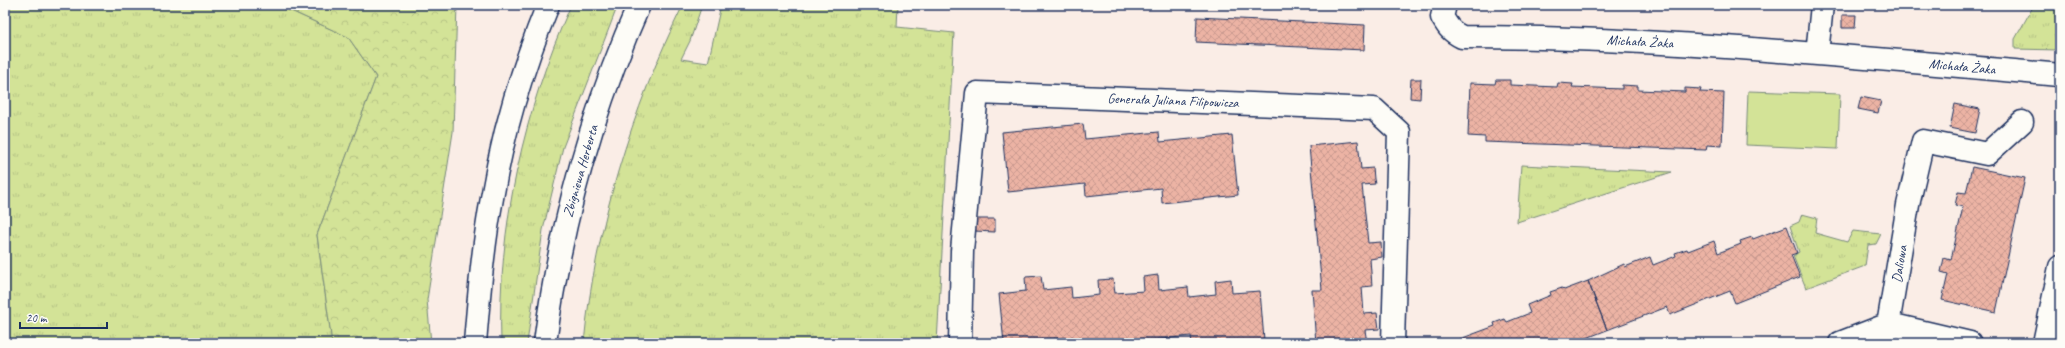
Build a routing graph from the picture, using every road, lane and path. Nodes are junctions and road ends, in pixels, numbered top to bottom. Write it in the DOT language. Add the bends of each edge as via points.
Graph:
graph roads {
  1 [pos="538,5"];
  2 [pos="548,5"];
  3 [pos="639,5"];
  4 [pos="1445,5"];
  5 [pos="1822,5"];
  6 [pos="538,28"];
  7 [pos="1817,54"];
  8 [pos="2060,75"];
  9 [pos="2022,122"];
  10 [pos="2060,267"];
  11 [pos="1887,333"];
  12 [pos="475,343"];
  13 [pos="545,343"];
  14 [pos="960,343"];
  15 [pos="1393,343"];
  16 [pos="1840,343"];
  17 [pos="1970,343"];
  18 [pos="2044,343"];
  1 -- 6 [label="street"];
  2 -- 6 [label="street"];
  3 -- 13 [label="street, Zbigniewa Herberta" via="604,91 569,204"];
  4 -- 7 [label="street, Michała Żaka" via="1442,17 1445,24 1452,32 1462,37 1605,39"];
  5 -- 7 [label="street"];
  6 -- 12 [label="street" via="517,94 492,198"];
  7 -- 8 [label="street, Michała Żaka"];
  9 -- 11 [label="street, Daliowa" via="1987,154 1923,141 1908,205"];
  10 -- 18 [label="street"];
  11 -- 16 [label="street"];
  11 -- 17 [label="street"];
  14 -- 15 [label="street, Generała Juliana Filipowicza" via="962,251 977,93 1374,109 1399,132"];
}
